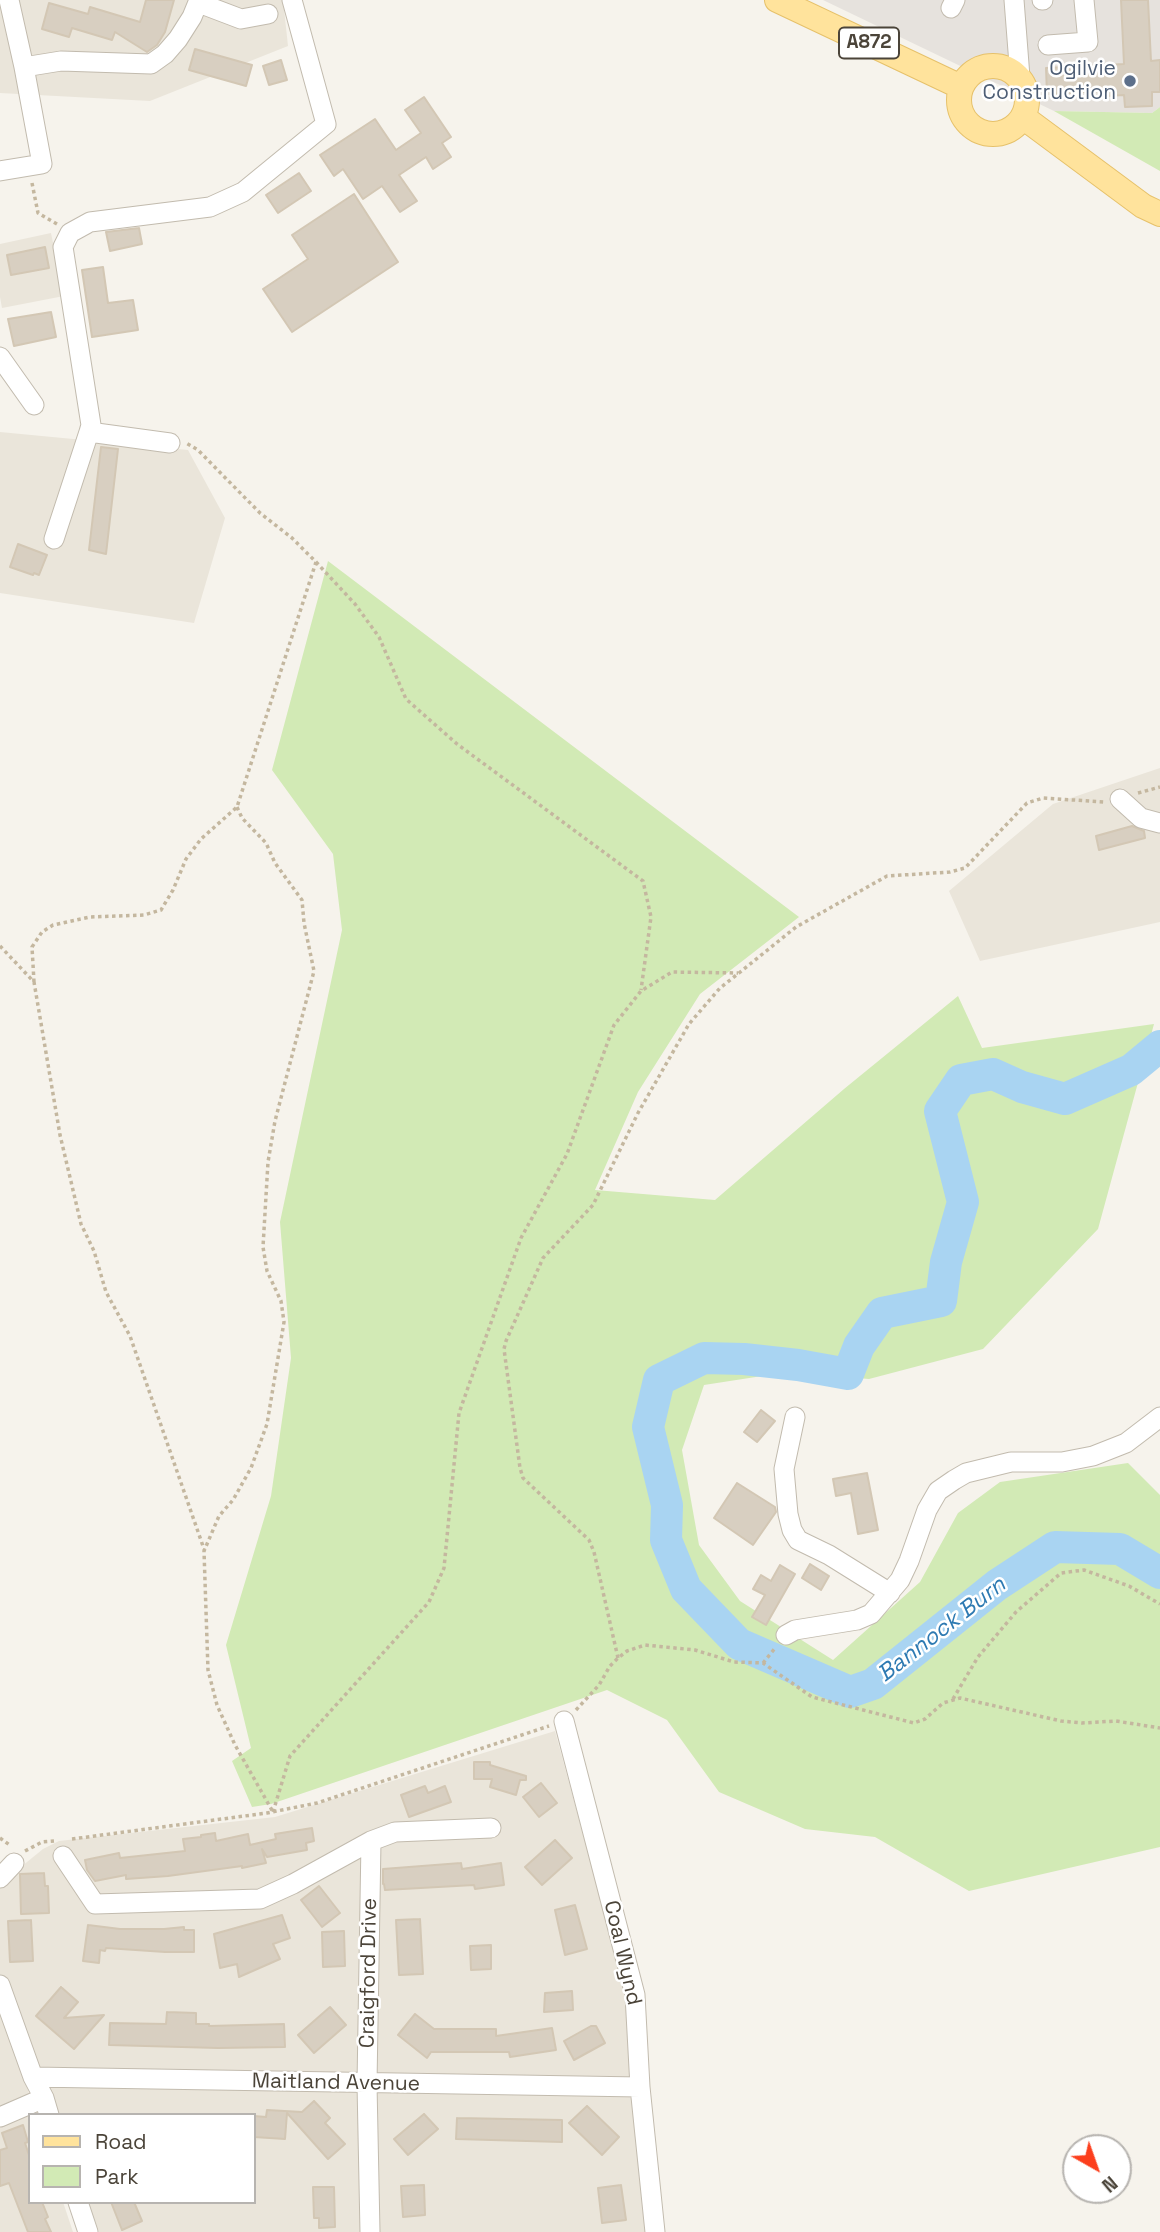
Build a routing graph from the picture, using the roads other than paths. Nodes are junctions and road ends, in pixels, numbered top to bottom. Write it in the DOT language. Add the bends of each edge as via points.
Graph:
graph roads {
  1 [pos="9,0"];
  2 [pos="292,0"];
  3 [pos="777,0"];
  4 [pos="1014,0"];
  5 [pos="1084,0"];
  6 [pos="199,2"];
  7 [pos="268,15"];
  8 [pos="1048,45"];
  9 [pos="24,67"];
  10 [pos="1020,77"];
  11 [pos="961,87"];
  12 [pos="1023,117"];
  13 [pos="0,171"];
  14 [pos="1160,214"];
  15 [pos="0,357"];
  16 [pos="34,405"];
  17 [pos="89,432"];
  18 [pos="170,443"];
  19 [pos="54,539"];
  20 [pos="1120,799"];
  21 [pos="1160,823"];
  22 [pos="795,1417"];
  23 [pos="1160,1418"];
  24 [pos="890,1593"];
  25 [pos="786,1635"];
  26 [pos="564,1721"];
  27 [pos="491,1828"];
  28 [pos="371,1841"];
  29 [pos="63,1856"];
  30 [pos="14,1863"];
  31 [pos="0,1878"];
  32 [pos="0,1984"];
  33 [pos="33,2077"];
  34 [pos="367,2084"];
  35 [pos="640,2087"];
  36 [pos="47,2106"];
  37 [pos="0,2118"];
  38 [pos="79,2204"];
  39 [pos="88,2232"];
  40 [pos="370,2232"];
  41 [pos="655,2232"];
  1 -- 9 [label="street"];
  2 -- 17 [label="street" via="326,124 243,192 210,207 90,222 70,233 63,247"];
  3 -- 11 [label="main road, A872"];
  4 -- 10 [label="street"];
  5 -- 8 [label="street" via="1088,42"];
  6 -- 7 [label="street" via="241,19"];
  6 -- 9 [label="street" via="178,39 151,64 61,61"];
  9 -- 13 [label="street" via="42,164"];
  10 -- 11 [label="main road" via="988,65 967,77"];
  10 -- 12 [label="main road" via="1028,99"];
  11 -- 12 [label="main road" via="959,106 971,127 994,134 1005,132"];
  12 -- 14 [label="main road"];
  15 -- 16 [label="street"];
  17 -- 18 [label="street"];
  17 -- 19 [label="street"];
  20 -- 21 [label="street" via="1141,818"];
  22 -- 24 [label="street" via="784,1469 792,1530 798,1540"];
  23 -- 24 [label="street" via="1126,1443 1093,1456 1062,1462 1012,1462 954,1479 938,1491 927,1510 909,1561"];
  24 -- 25 [label="street" via="872,1614"];
  26 -- 35 [label="street, Coal Wynd" via="635,1995"];
  27 -- 28 [label="street" via="395,1832"];
  28 -- 29 [label="street" via="260,1899 95,1904"];
  28 -- 34 [label="street, Craigford Drive"];
  30 -- 31 [label="street"];
  32 -- 33 [label="street"];
  33 -- 34 [label="street, Maitland Avenue"];
  33 -- 36 [label="street"];
  34 -- 35 [label="street, Maitland Avenue"];
  34 -- 40 [label="street, Craigford Drive"];
  35 -- 41 [label="street, Coal Wynd"];
  36 -- 37 [label="street"];
  38 -- 39 [label="street"];
}
